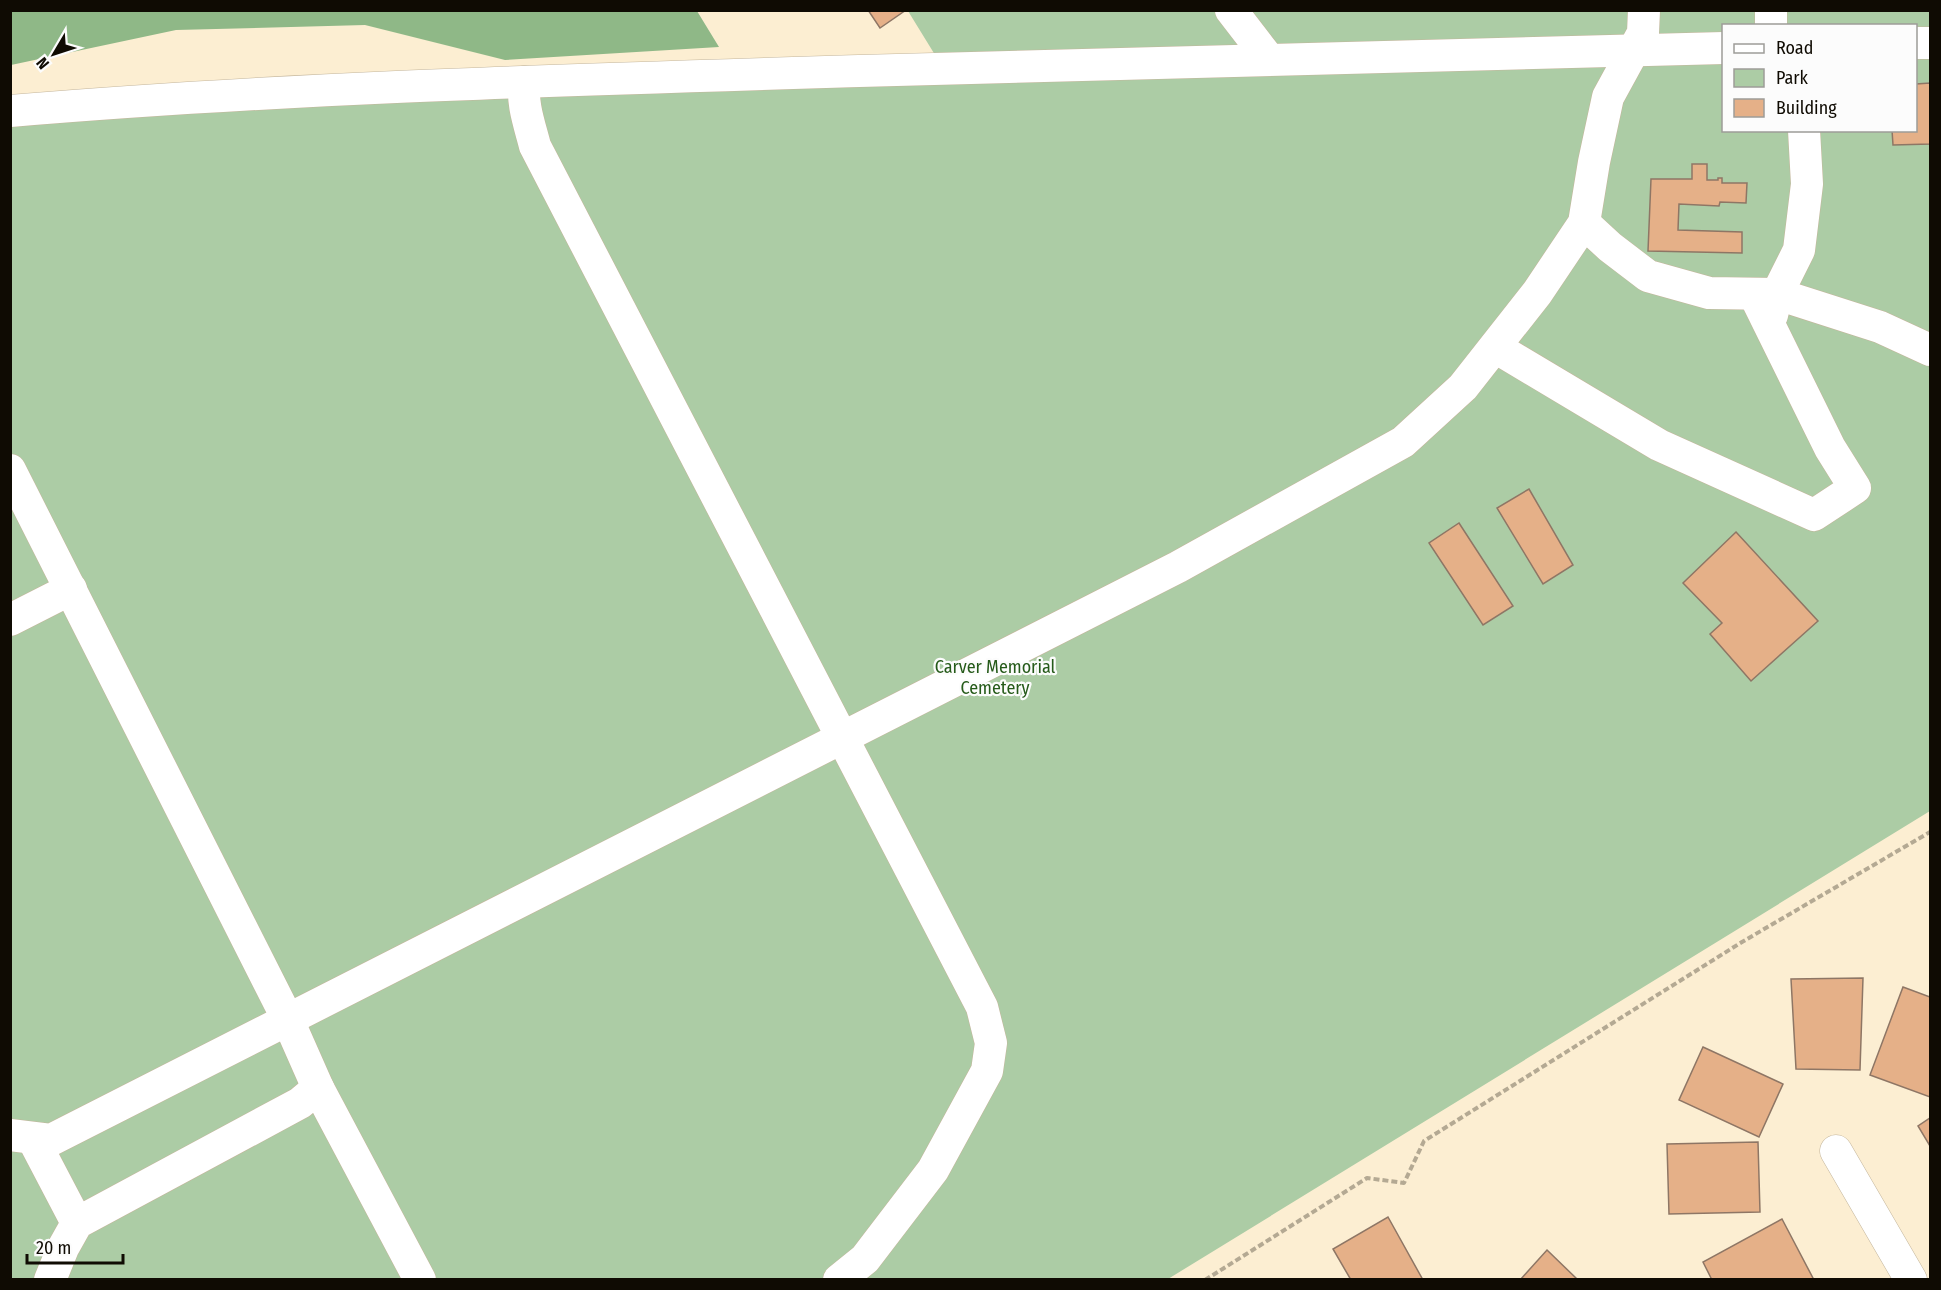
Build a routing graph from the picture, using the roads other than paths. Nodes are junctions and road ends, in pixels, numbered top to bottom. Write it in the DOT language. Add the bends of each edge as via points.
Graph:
graph roads {
  1 [pos="1230,10"];
  2 [pos="1644,10"];
  3 [pos="1722,48"];
  4 [pos="1634,50"];
  5 [pos="1268,58"];
  6 [pos="525,82"];
  7 [pos="10,111"];
  8 [pos="1804,132"];
  9 [pos="1584,223"];
  10 [pos="1766,294"];
  11 [pos="1495,347"];
  12 [pos="1930,350"];
  13 [pos="10,470"];
  14 [pos="71,589"];
  15 [pos="10,620"];
  16 [pos="843,737"];
  17 [pos="288,1020"];
  18 [pos="318,1088"];
  19 [pos="22,1137"];
  20 [pos="1836,1151"];
  21 [pos="77,1223"];
  22 [pos="50,1280"];
  23 [pos="420,1280"];
  24 [pos="839,1280"];
  25 [pos="1911,1280"];
  1 -- 5 [label="street"];
  2 -- 4 [label="street" via="1643,33"];
  3 -- 4 [label="street"];
  4 -- 5 [label="street"];
  4 -- 9 [label="street" via="1608,97"];
  5 -- 6 [label="street"];
  6 -- 7 [label="street" via="115,102"];
  6 -- 16 [label="street" via="523,89 535,146"];
  8 -- 10 [label="street" via="1807,184 1799,249"];
  9 -- 10 [label="street" via="1648,276 1709,292"];
  9 -- 11 [label="street"];
  10 -- 11 [label="street" via="1769,324 1854,488 1814,514 1659,445"];
  10 -- 12 [label="street" via="1880,327"];
  11 -- 16 [label="street" via="1463,387 1403,442 1178,567"];
  13 -- 14 [label="street"];
  14 -- 15 [label="street"];
  14 -- 17 [label="street"];
  16 -- 17 [label="street"];
  16 -- 24 [label="street" via="982,1007 992,1043 987,1071 933,1170 866,1259"];
  17 -- 18 [label="street"];
  17 -- 19 [label="street" via="51,1140"];
  18 -- 21 [label="street" via="300,1103"];
  18 -- 23 [label="street"];
  19 -- 21 [label="street"];
  20 -- 25 [label="street"];
  21 -- 22 [label="street"];
}
